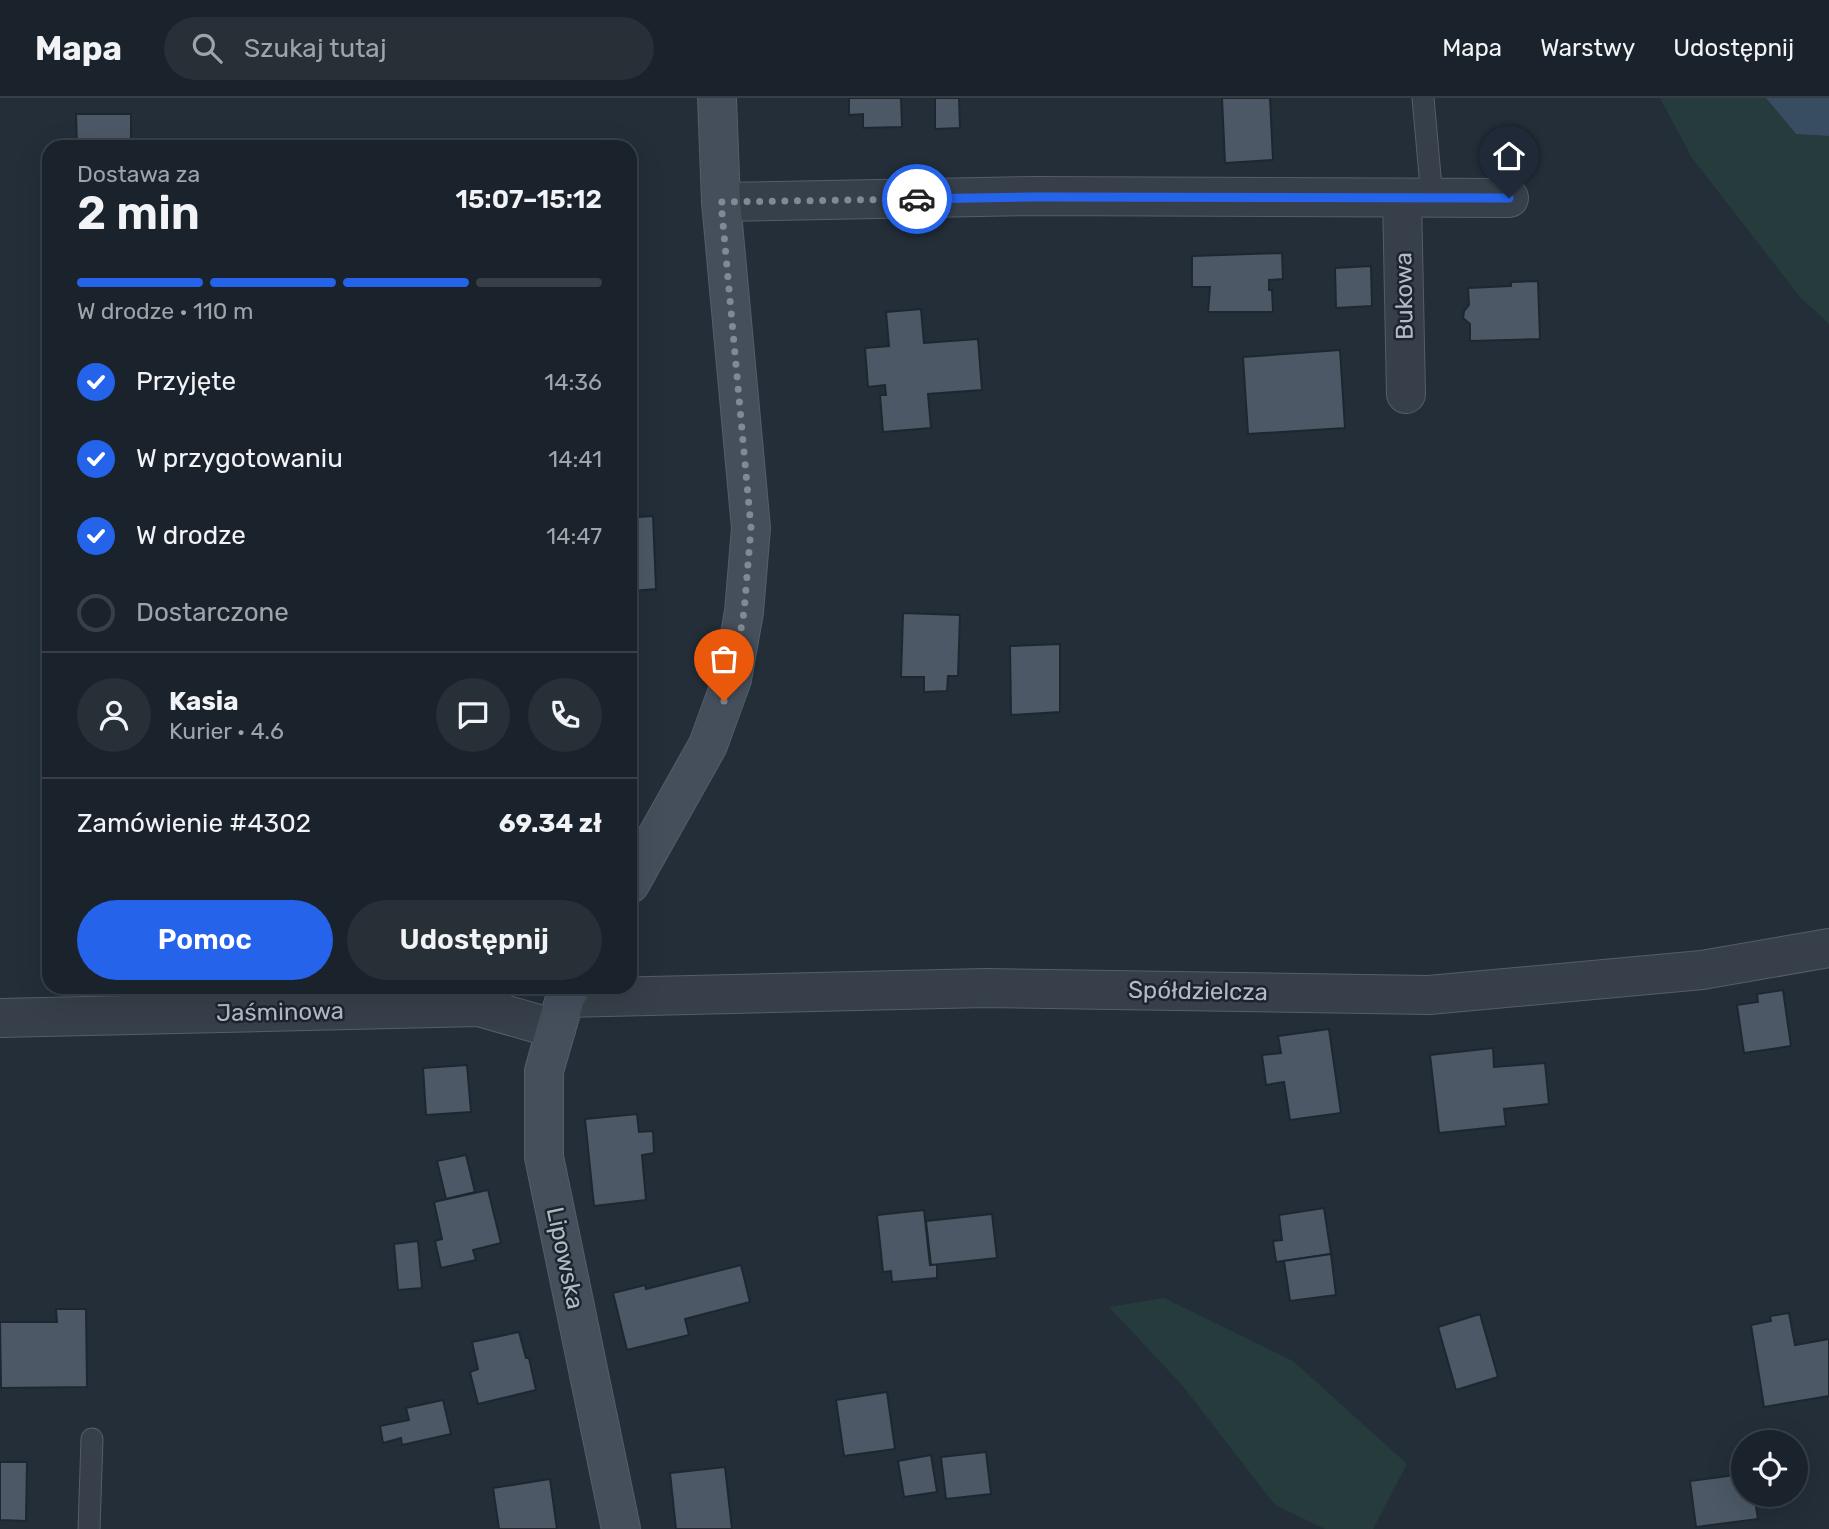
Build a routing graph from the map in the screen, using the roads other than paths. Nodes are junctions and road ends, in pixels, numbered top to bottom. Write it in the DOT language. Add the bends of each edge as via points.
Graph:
graph roads {
  1 [pos="717,98"];
  2 [pos="1423,98"];
  3 [pos="1417,198"];
  4 [pos="1509,198"];
  5 [pos="721,202"];
  6 [pos="1406,394"];
  7 [pos="637,872"];
  8 [pos="1829,948"];
  9 [pos="564,1005"];
  10 [pos="0,1018"];
  11 [pos="92,1439"];
  12 [pos="89,1529"];
  13 [pos="621,1529"];
  1 -- 5 [label="street"];
  2 -- 3 [label="lane"];
  3 -- 4 [label="street"];
  3 -- 5 [label="street"];
  3 -- 6 [label="street, Bukowa"];
  5 -- 7 [label="street" via="751,528 744,612 732,679 708,745"];
  8 -- 9 [label="street, Spółdzielcza" via="1702,970 1429,995 985,988"];
  9 -- 10 [label="street, Jaśminowa"];
  9 -- 13 [label="street, Lipowska" via="544,1071 544,1157"];
  11 -- 12 [label="lane"];
}
